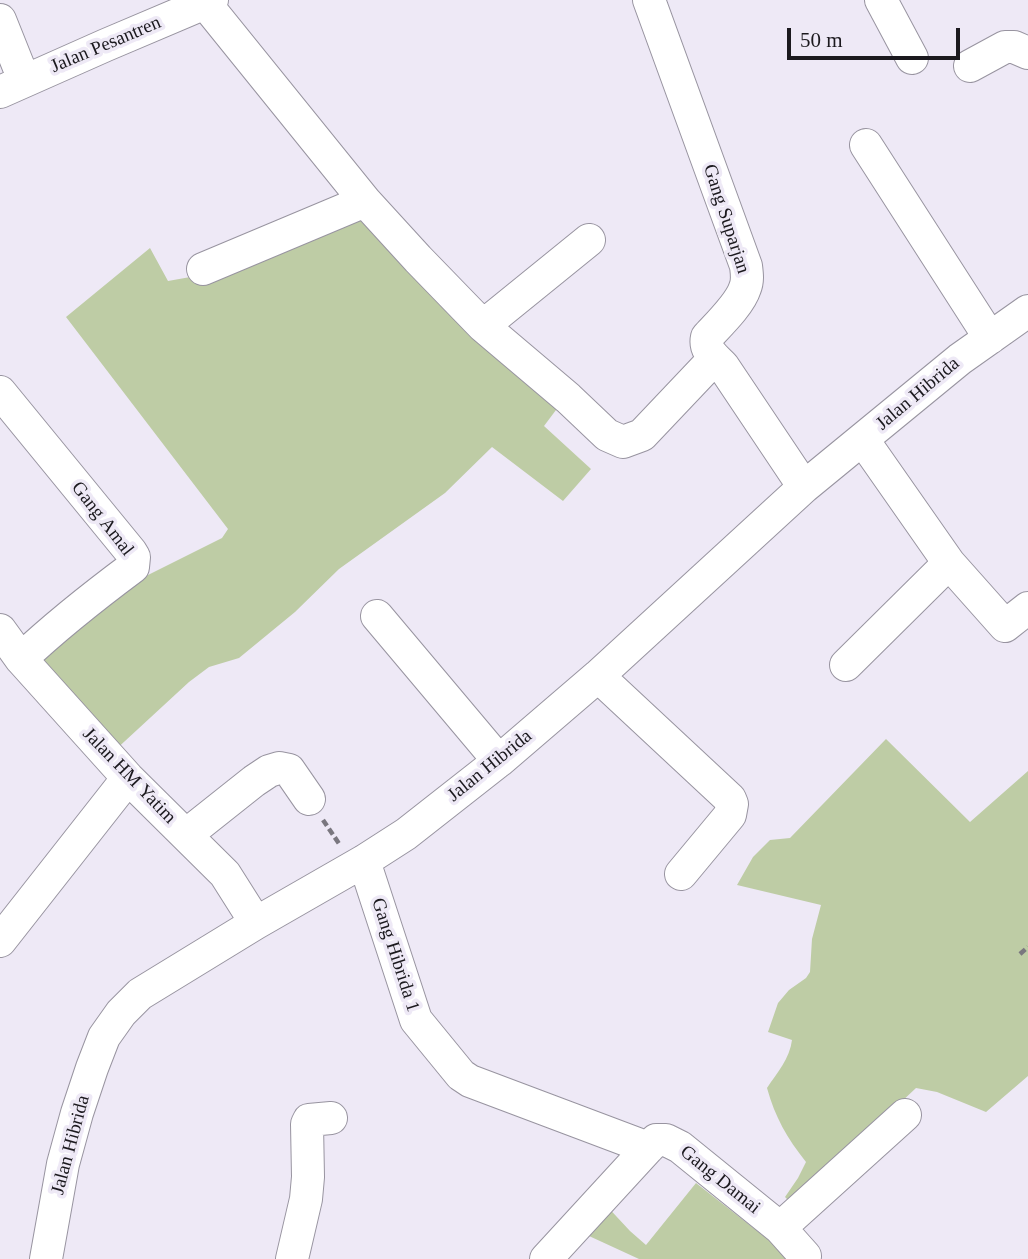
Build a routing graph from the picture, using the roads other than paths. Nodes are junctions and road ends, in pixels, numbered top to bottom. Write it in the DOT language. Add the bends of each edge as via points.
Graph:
graph roads {
  1 [pos="649,0"];
  2 [pos="881,0"];
  3 [pos="206,1"];
  4 [pos="0,20"];
  5 [pos="1028,53"];
  6 [pos="912,58"];
  7 [pos="970,66"];
  8 [pos="12,86"];
  9 [pos="866,145"];
  10 [pos="365,201"];
  11 [pos="589,240"];
  12 [pos="203,270"];
  13 [pos="1028,310"];
  14 [pos="483,326"];
  15 [pos="990,338"];
  16 [pos="715,358"];
  17 [pos="0,392"];
  18 [pos="863,440"];
  19 [pos="804,487"];
  20 [pos="949,564"];
  21 [pos="1028,608"];
  22 [pos="377,616"];
  23 [pos="0,630"];
  24 [pos="21,659"];
  25 [pos="846,666"];
  26 [pos="598,676"];
  27 [pos="499,761"];
  28 [pos="128,778"];
  29 [pos="309,799"];
  30 [pos="186,835"];
  31 [pos="359,864"];
  32 [pos="681,874"];
  33 [pos="256,923"];
  34 [pos="0,941"];
  35 [pos="905,1115"];
  36 [pos="331,1118"];
  37 [pos="648,1148"];
  38 [pos="780,1228"];
  39 [pos="805,1256"];
  40 [pos="47,1259"];
  41 [pos="292,1259"];
  42 [pos="546,1259"];
  1 -- 16 [label="street, Gang Suparjan" via="746,266 741,297 707,337 707,349"];
  2 -- 6 [label="street"];
  3 -- 8 [label="street, Jalan Pesantren"];
  3 -- 10 [label="street"];
  4 -- 8 [label="street"];
  5 -- 7 [label="street" via="1005,47"];
  9 -- 15 [label="street"];
  10 -- 12 [label="street"];
  10 -- 14 [label="street"];
  11 -- 14 [label="street"];
  13 -- 15 [label="street, Jalan Hibrida"];
  14 -- 16 [label="street" via="607,435 623,442 642,435"];
  15 -- 18 [label="street, Jalan Hibrida"];
  16 -- 19 [label="street"];
  17 -- 24 [label="street, Gang Amal" via="131,552 135,563"];
  18 -- 19 [label="street, Jalan Hibrida"];
  18 -- 20 [label="street"];
  19 -- 26 [label="street, Jalan Hibrida"];
  20 -- 21 [label="street" via="1005,626"];
  20 -- 25 [label="street"];
  22 -- 27 [label="street"];
  23 -- 24 [label="street, Jalan HM Yatim"];
  24 -- 28 [label="street, Jalan HM Yatim"];
  26 -- 27 [label="street, Jalan Hibrida"];
  26 -- 32 [label="street" via="730,799 730,815"];
  27 -- 31 [label="street, Jalan Hibrida" via="406,834"];
  28 -- 30 [label="street, Jalan HM Yatim"];
  28 -- 34 [label="street"];
  29 -- 30 [label="street" via="289,770 279,768 254,781"];
  30 -- 33 [label="street, Jalan HM Yatim" via="225,874"];
  31 -- 33 [label="street, Jalan Hibrida"];
  31 -- 37 [label="street, Gang Hibrida 1" via="416,1020 461,1075"];
  33 -- 40 [label="street, Jalan Hibrida" via="140,994 104,1037 63,1164"];
  35 -- 38 [label="street"];
  36 -- 41 [label="street" via="314,1118 307,1124 306,1199"];
  37 -- 38 [label="street, Gang Damai" via="656,1140 673,1142"];
  37 -- 42 [label="street"];
  38 -- 39 [label="street, Gang Damai"];
}
